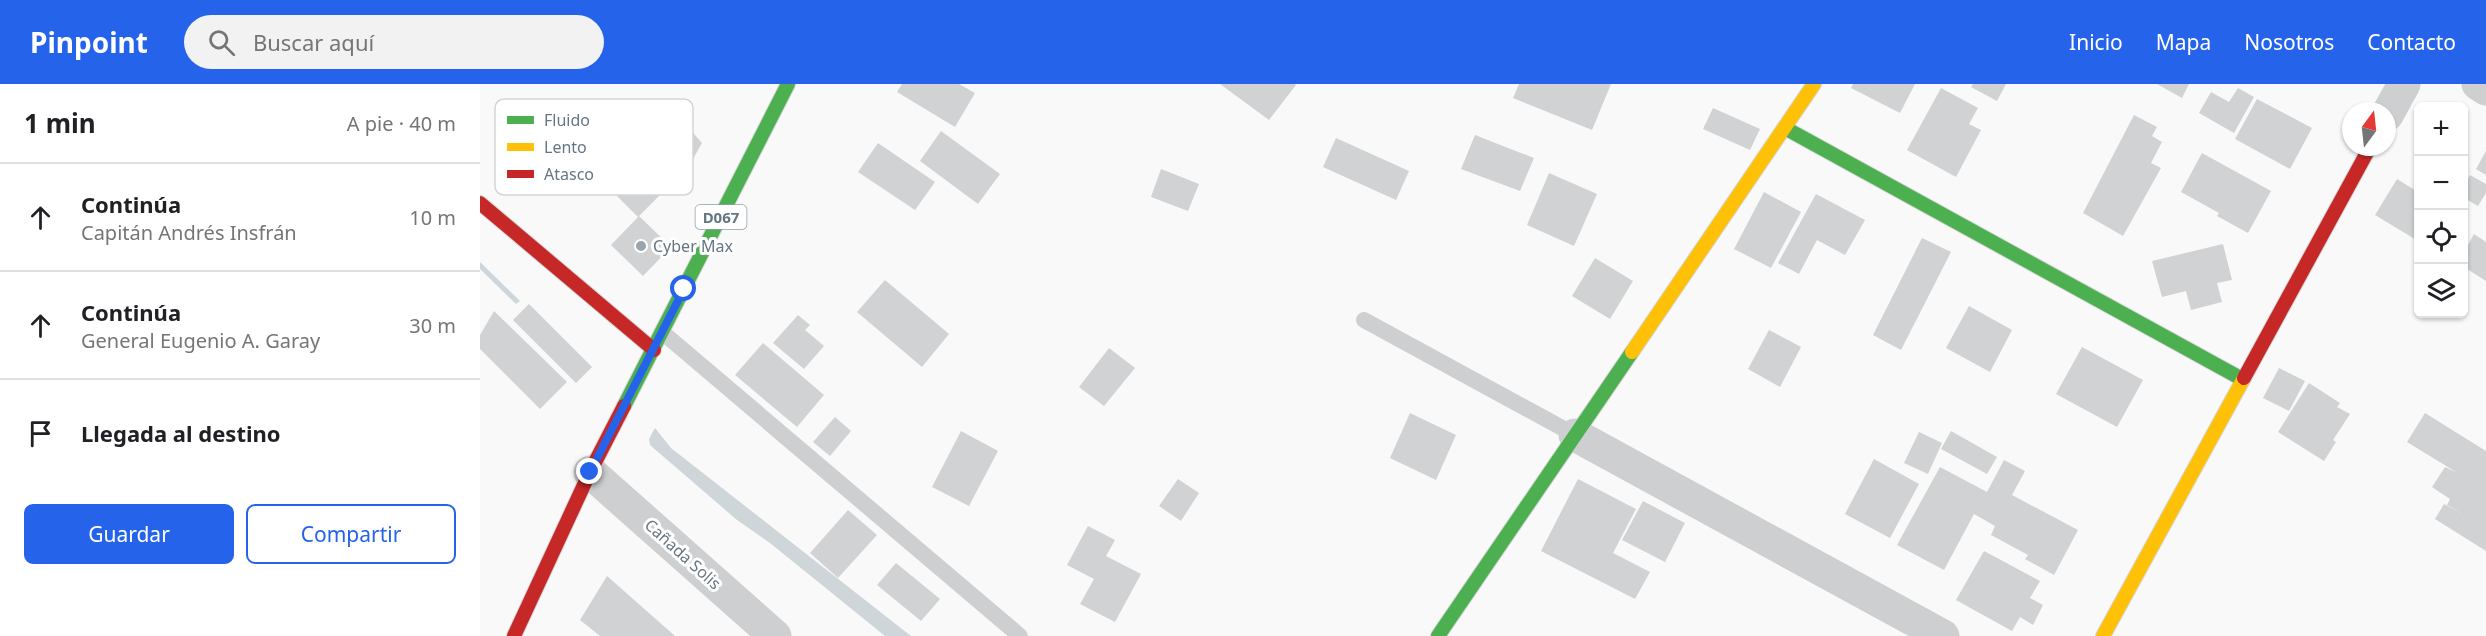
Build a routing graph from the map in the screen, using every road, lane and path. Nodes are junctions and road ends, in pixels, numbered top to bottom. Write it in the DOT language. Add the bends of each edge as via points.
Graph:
graph roads {
  1 [pos="788,84"];
  2 [pos="1814,84"];
  3 [pos="2404,84"];
  4 [pos="2478,84"];
  5 [pos="2486,89"];
  6 [pos="2394,102"];
  7 [pos="1785,128"];
  8 [pos="2365,156"];
  9 [pos="480,202"];
  10 [pos="1364,320"];
  11 [pos="663,332"];
  12 [pos="654,350"];
  13 [pos="2242,379"];
  14 [pos="1575,435"];
  15 [pos="590,472"];
  16 [pos="514,636"];
  17 [pos="775,636"];
  18 [pos="1020,636"];
  19 [pos="1438,636"];
  20 [pos="1943,636"];
  21 [pos="2103,636"];
  1 -- 11 [label="street, D067"];
  2 -- 7 [label="street"];
  3 -- 6 [label="street"];
  4 -- 5 [label="street"];
  7 -- 13 [label="street"];
  7 -- 14 [label="street"];
  8 -- 13 [label="street"];
  9 -- 12 [label="street"];
  10 -- 14 [label="lane"];
  11 -- 12 [label="street, D067"];
  11 -- 18 [label="lane"];
  12 -- 15 [label="street, D067"];
  13 -- 21 [label="street"];
  14 -- 19 [label="street"];
  14 -- 20 [label="street"];
  15 -- 16 [label="street, D067"];
  15 -- 17 [label="street, Cañada Solis"];
}
